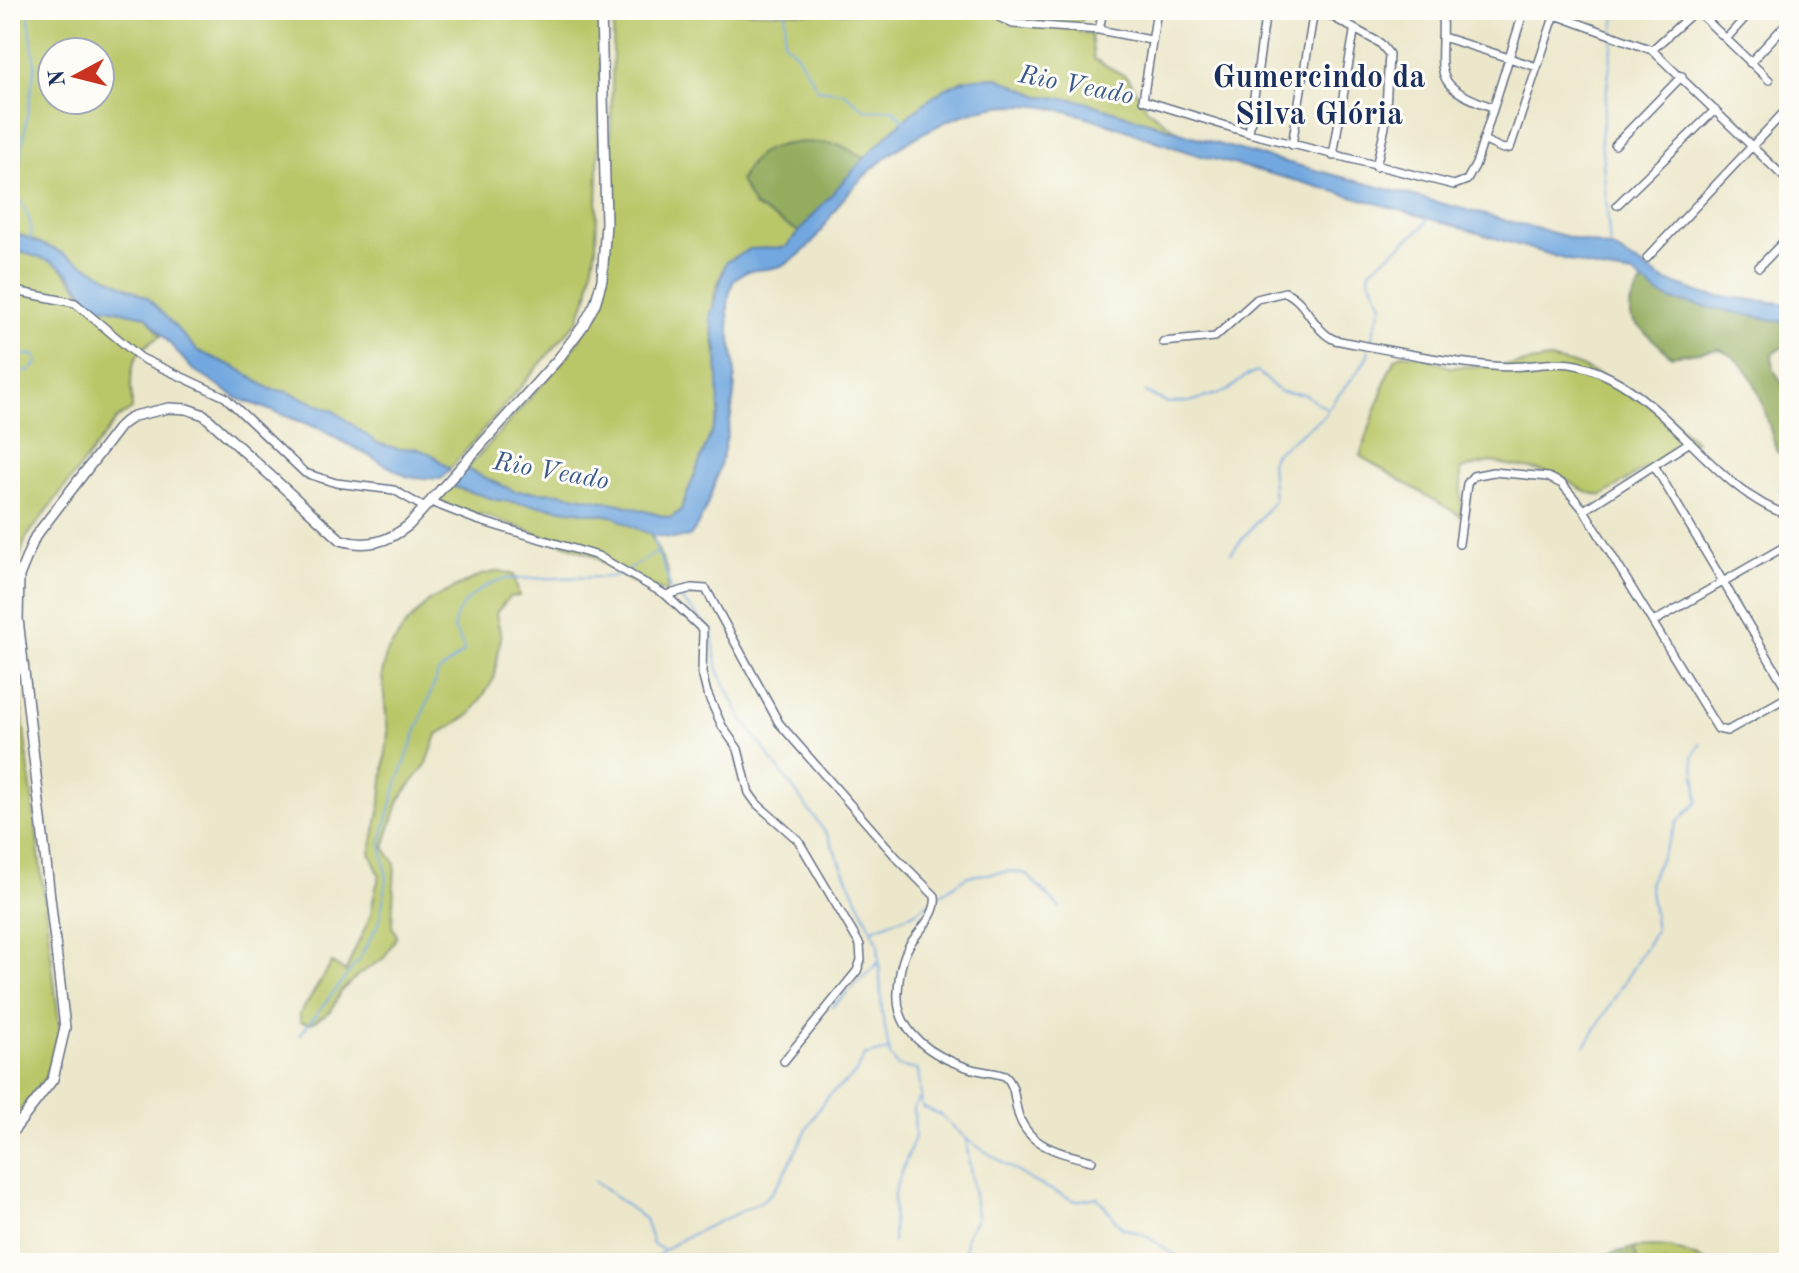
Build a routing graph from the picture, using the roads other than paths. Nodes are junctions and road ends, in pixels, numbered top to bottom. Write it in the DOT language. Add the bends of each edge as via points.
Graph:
graph roads {
  1 [pos="601,10"];
  2 [pos="996,10"];
  3 [pos="1103,10"];
  4 [pos="1157,10"];
  5 [pos="1266,10"];
  6 [pos="1320,10"];
  7 [pos="1442,10"];
  8 [pos="1524,10"];
  9 [pos="1542,10"];
  10 [pos="1696,10"];
  11 [pos="1752,10"];
  12 [pos="1555,14"];
  13 [pos="1789,21"];
  14 [pos="1099,30"];
  15 [pos="1354,32"];
  16 [pos="1443,37"];
  17 [pos="1726,39"];
  18 [pos="1151,40"];
  19 [pos="1652,50"];
  20 [pos="1508,58"];
  21 [pos="1750,63"];
  22 [pos="1537,67"];
  23 [pos="1682,76"];
  24 [pos="1769,80"];
  25 [pos="1492,107"];
  26 [pos="1789,107"];
  27 [pos="1715,110"];
  28 [pos="1249,133"];
  29 [pos="1483,140"];
  30 [pos="1292,145"];
  31 [pos="1615,145"];
  32 [pos="1753,145"];
  33 [pos="1333,156"];
  34 [pos="1376,167"];
  35 [pos="1789,182"];
  36 [pos="1617,205"];
  37 [pos="1789,236"];
  38 [pos="1647,258"];
  39 [pos="1759,267"];
  40 [pos="10,290"];
  41 [pos="1163,342"];
  42 [pos="1690,442"];
  43 [pos="1655,467"];
  44 [pos="428,505"];
  45 [pos="1584,510"];
  46 [pos="1789,515"];
  47 [pos="1459,544"];
  48 [pos="1789,544"];
  49 [pos="1722,584"];
  50 [pos="666,595"];
  51 [pos="1653,622"];
  52 [pos="1789,695"];
  53 [pos="784,1061"];
  54 [pos="10,1135"];
  55 [pos="1092,1161"];
  1 -- 44 [label="main road" via="606,223 595,304 559,358"];
  2 -- 14 [label="street" via="1013,24"];
  3 -- 14 [label="street"];
  4 -- 18 [label="street"];
  5 -- 28 [label="street"];
  6 -- 15 [label="street"];
  6 -- 30 [label="street"];
  7 -- 16 [label="street"];
  8 -- 20 [label="street"];
  9 -- 12 [label="street"];
  10 -- 17 [label="street"];
  10 -- 19 [label="street"];
  11 -- 17 [label="street"];
  12 -- 19 [label="street"];
  12 -- 22 [label="street"];
  13 -- 21 [label="street"];
  14 -- 18 [label="street"];
  15 -- 33 [label="street"];
  15 -- 34 [label="street" via="1380,43 1391,61"];
  16 -- 20 [label="street"];
  16 -- 25 [label="street" via="1449,87"];
  17 -- 21 [label="street"];
  18 -- 28 [label="street" via="1143,100"];
  19 -- 23 [label="street"];
  20 -- 22 [label="street"];
  20 -- 25 [label="street"];
  21 -- 24 [label="street"];
  22 -- 29 [label="street" via="1510,148"];
  23 -- 27 [label="street"];
  23 -- 31 [label="street"];
  25 -- 29 [label="street"];
  26 -- 32 [label="street"];
  27 -- 32 [label="street"];
  27 -- 36 [label="street"];
  28 -- 30 [label="street"];
  29 -- 34 [label="street" via="1467,180 1454,185"];
  30 -- 33 [label="street"];
  32 -- 35 [label="street"];
  32 -- 38 [label="street"];
  33 -- 34 [label="street"];
  37 -- 39 [label="street"];
  40 -- 44 [label="street" via="75,303 141,358 225,397 305,473 336,483 394,490"];
  41 -- 42 [label="street" via="1215,337 1257,299 1285,292 1335,340 1491,366 1559,361 1591,370 1636,395"];
  42 -- 43 [label="street"];
  42 -- 46 [label="street" via="1753,499"];
  43 -- 45 [label="street"];
  43 -- 49 [label="street"];
  44 -- 50 [label="street" via="598,556"];
  44 -- 54 [label="main road" via="385,540 341,540 215,423 187,409 169,408 134,416 121,425 35,537 19,576 18,619 65,1028 53,1079"];
  45 -- 47 [label="street" via="1562,484 1548,477 1478,473 1467,484"];
  45 -- 51 [label="street"];
  48 -- 49 [label="street"];
  49 -- 51 [label="street"];
  49 -- 52 [label="street"];
  50 -- 53 [label="street" via="703,630 707,693 738,749 749,793 798,840 860,945 857,971"];
  50 -- 55 [label="street" via="701,587 711,595 779,723 897,858 932,889 935,907 901,967 898,1005 905,1027 952,1061 1005,1076 1032,1139"];
  51 -- 52 [label="street" via="1718,729 1727,731"];
}
